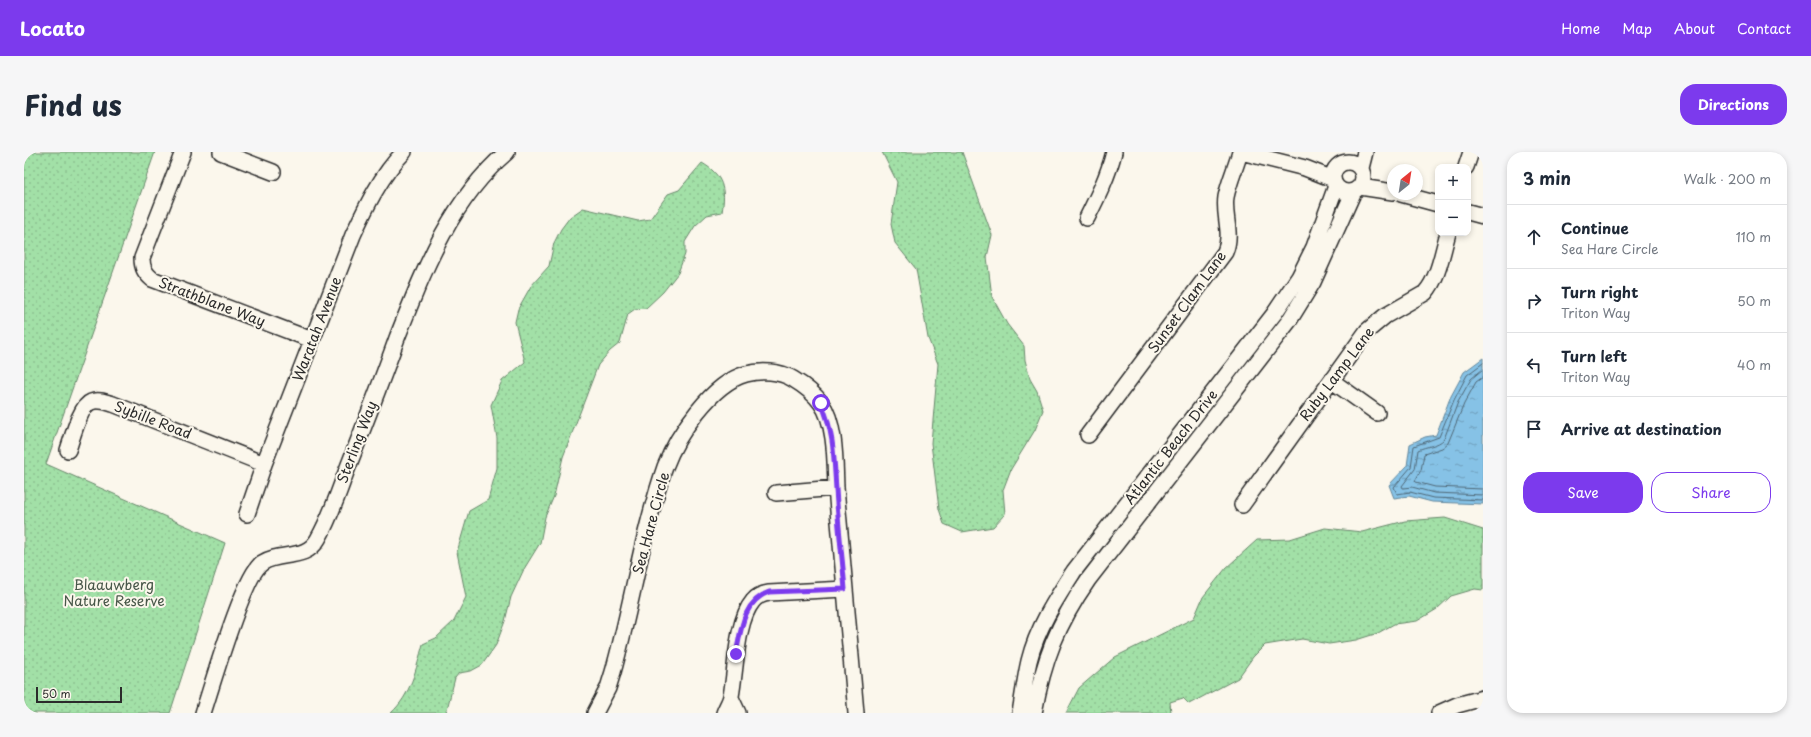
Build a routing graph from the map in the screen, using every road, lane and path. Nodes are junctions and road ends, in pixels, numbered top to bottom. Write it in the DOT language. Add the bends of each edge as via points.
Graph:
graph roads {
  1 [pos="183,152"];
  2 [pos="221,152"];
  3 [pos="404,152"];
  4 [pos="507,152"];
  5 [pos="1114,152"];
  6 [pos="1241,152"];
  7 [pos="1366,152"];
  8 [pos="1471,152"];
  9 [pos="1467,164"];
  10 [pos="1338,170"];
  11 [pos="273,172"];
  12 [pos="1359,181"];
  13 [pos="1387,190"];
  14 [pos="1423,200"];
  15 [pos="1435,203"];
  16 [pos="1471,213"];
  17 [pos="1483,216"];
  18 [pos="1087,218"];
  19 [pos="1447,236"];
  20 [pos="1266,326"];
  21 [pos="1278,335"];
  22 [pos="312,340"];
  23 [pos="1332,381"];
  24 [pos="1377,413"];
  25 [pos="1088,434"];
  26 [pos="1171,448"];
  27 [pos="68,450"];
  28 [pos="1182,458"];
  29 [pos="264,464"];
  30 [pos="836,488"];
  31 [pos="776,493"];
  32 [pos="1242,505"];
  33 [pos="247,514"];
  34 [pos="1074,571"];
  35 [pos="1088,580"];
  36 [pos="845,589"];
  37 [pos="731,698"];
  38 [pos="1483,698"];
  39 [pos="1028,710"];
  40 [pos="203,713"];
  41 [pos="595,713"];
  42 [pos="724,713"];
  43 [pos="738,713"];
  44 [pos="856,713"];
  45 [pos="1439,713"];
  1 -- 22 [label="street, Strathblane Way" via="142,258 142,267 146,274 152,280"];
  2 -- 11 [label="street"];
  3 -- 22 [label="street, Waratah Avenue" via="381,181 365,209"];
  4 -- 40 [label="street, Sterling Way" via="460,204 426,266 317,540 308,550 299,554 262,563 251,576 242,595"];
  5 -- 18 [label="street" via="1110,168"];
  6 -- 10 [label="street" via="1305,168"];
  6 -- 25 [label="street, Sunset Clam Lane" via="1226,197 1225,211 1229,238 1225,252"];
  7 -- 12 [label="street, Atlantic Beach Drive"];
  8 -- 9 [label="street"];
  10 -- 12 [label="street" via="1347,161 1355,163"];
  10 -- 12 [label="street" via="1344,191"];
  10 -- 20 [label="street, Atlantic Beach Drive" via="1314,247 1299,277"];
  12 -- 13 [label="street"];
  12 -- 21 [label="street, Atlantic Beach Drive" via="1313,282"];
  14 -- 15 [label="street"];
  16 -- 17 [label="street"];
  19 -- 23 [label="street, Ruby Lamp Lane" via="1430,287 1425,293 1375,323"];
  20 -- 21 [label="street"];
  20 -- 26 [label="street, Atlantic Beach Drive"];
  21 -- 28 [label="street, Atlantic Beach Drive"];
  22 -- 29 [label="street, Waratah Avenue"];
  23 -- 24 [label="street"];
  23 -- 32 [label="street, Ruby Lamp Lane"];
  26 -- 28 [label="street"];
  26 -- 34 [label="street, Atlantic Beach Drive"];
  27 -- 29 [label="street, Sybille Road" via="87,404 100,401"];
  28 -- 35 [label="street, Atlantic Beach Drive"];
  29 -- 33 [label="street, Waratah Avenue"];
  30 -- 31 [label="street"];
  30 -- 36 [label="street, Sea Hare Circle"];
  30 -- 41 [label="street, Sea Hare Circle" via="835,457 829,423 821,403 804,386 773,372 755,372 740,375 715,392 686,430 666,466 651,512 613,672"];
  34 -- 35 [label="street"];
  34 -- 39 [label="street, Atlantic Beach Drive" via="1053,604 1029,661"];
  35 -- 39 [label="street, Atlantic Beach Drive" via="1070,606 1052,644"];
  36 -- 37 [label="street" via="769,592 753,601 748,608 741,632"];
  36 -- 44 [label="street, Sea Hare Circle"];
  37 -- 42 [label="street"];
  37 -- 43 [label="street"];
  38 -- 45 [label="street"];
}
